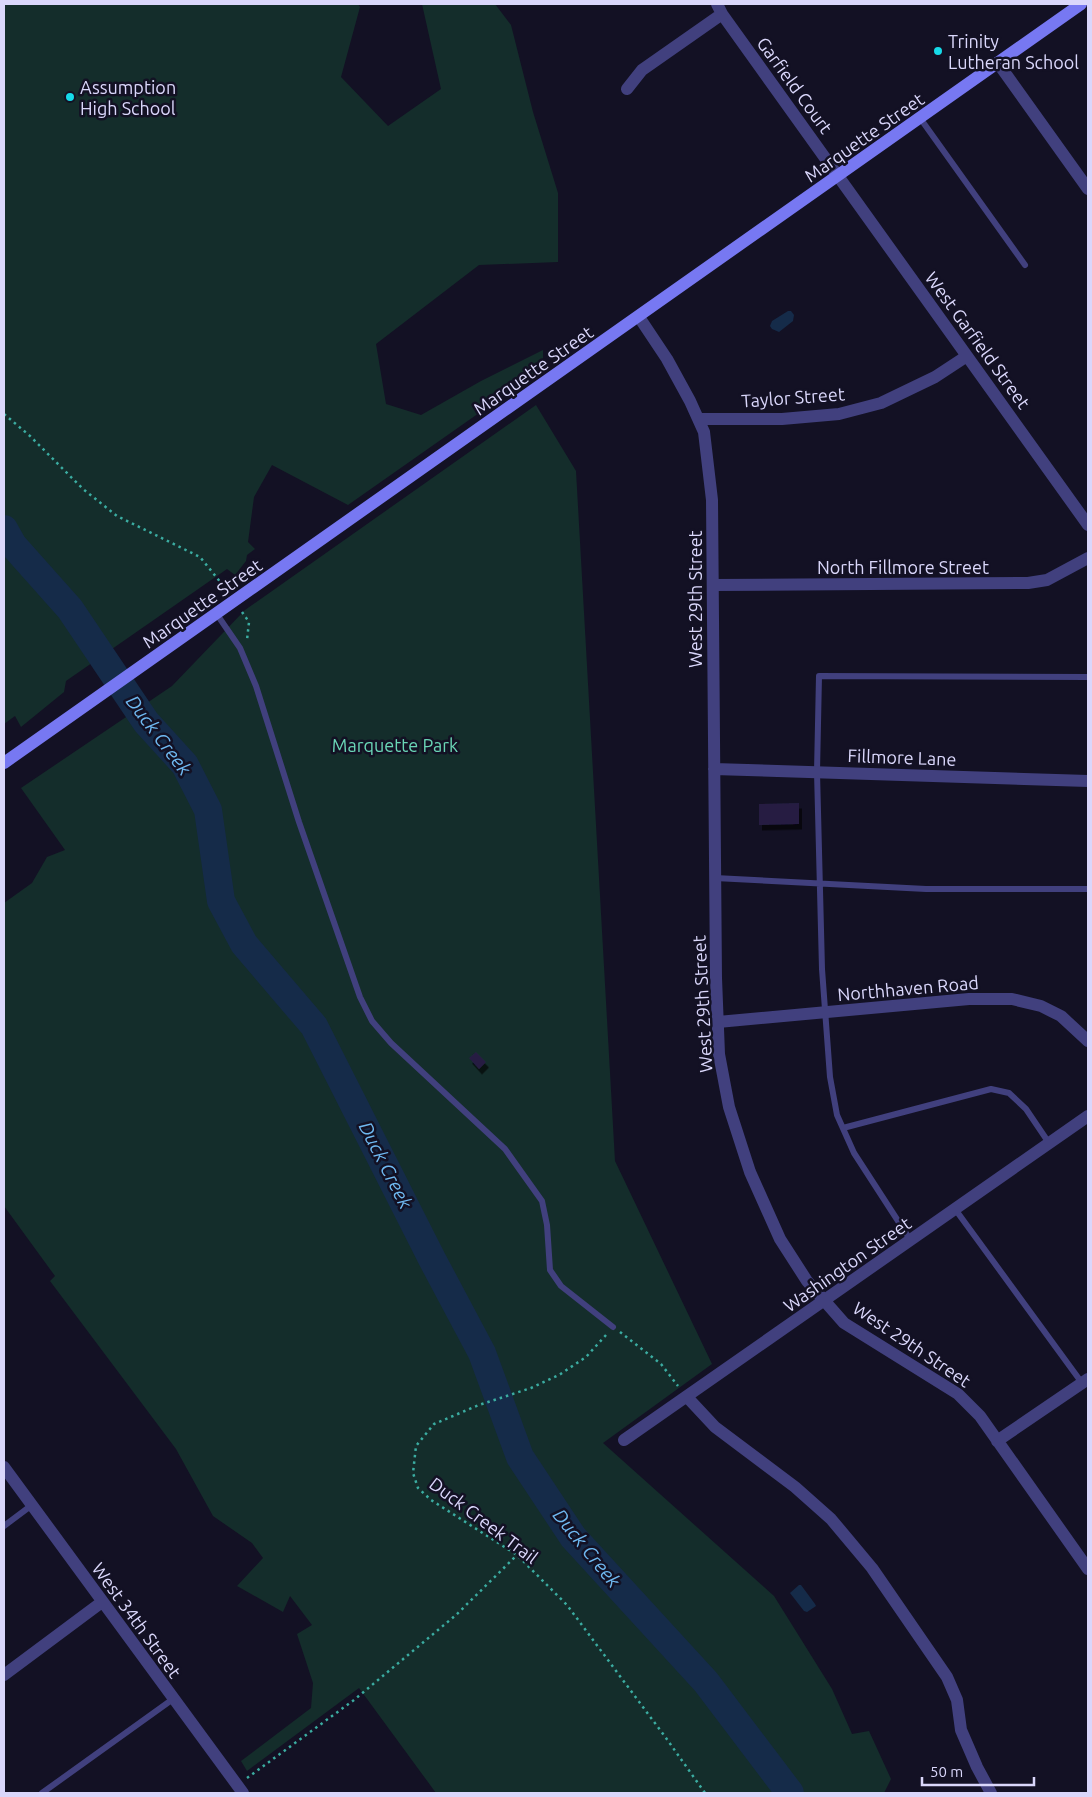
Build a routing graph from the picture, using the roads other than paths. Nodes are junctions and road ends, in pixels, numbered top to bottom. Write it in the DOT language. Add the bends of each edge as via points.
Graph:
graph roads {
  1 [pos="1081,4"];
  2 [pos="720,9"];
  3 [pos="998,63"];
  4 [pos="627,89"];
  5 [pos="920,118"];
  6 [pos="839,176"];
  7 [pos="1088,190"];
  8 [pos="1025,264"];
  9 [pos="639,317"];
  10 [pos="967,356"];
  11 [pos="698,419"];
  12 [pos="1088,525"];
  13 [pos="1088,558"];
  14 [pos="713,585"];
  15 [pos="216,613"];
  16 [pos="1088,677"];
  17 [pos="4,763"];
  18 [pos="714,769"];
  19 [pos="817,772"];
  20 [pos="1088,781"];
  21 [pos="715,878"];
  22 [pos="820,884"];
  23 [pos="1088,889"];
  24 [pos="826,1012"];
  25 [pos="718,1022"];
  26 [pos="1088,1041"];
  27 [pos="1088,1116"];
  28 [pos="843,1128"];
  29 [pos="1049,1143"];
  30 [pos="956,1209"];
  31 [pos="911,1241"];
  32 [pos="825,1301"];
  33 [pos="613,1326"];
  34 [pos="1085,1381"];
  35 [pos="686,1397"];
  36 [pos="624,1440"];
  37 [pos="997,1440"];
  38 [pos="4,1467"];
  39 [pos="32,1505"];
  40 [pos="4,1526"];
  41 [pos="1088,1569"];
  42 [pos="102,1602"];
  43 [pos="4,1675"];
  44 [pos="173,1699"];
  45 [pos="240,1789"];
  46 [pos="42,1793"];
  47 [pos="991,1793"];
  1 -- 3 [label="main road, Marquette Street"];
  2 -- 4 [label="street, Garfield Court" via="642,70"];
  2 -- 6 [label="street, Garfield Court"];
  3 -- 5 [label="main road, Marquette Street"];
  3 -- 7 [label="street"];
  5 -- 6 [label="main road, Marquette Street"];
  5 -- 8 [label="lane"];
  6 -- 9 [label="main road, Marquette Street"];
  6 -- 10 [label="street, West Garfield Street"];
  9 -- 11 [label="street, West 29th Street" via="667,359"];
  9 -- 15 [label="main road, Marquette Street"];
  10 -- 11 [label="street, Taylor Street" via="935,377 882,403 838,414 782,419"];
  10 -- 12 [label="street, West Garfield Street"];
  11 -- 14 [label="street, West 29th Street" via="704,432 712,500"];
  13 -- 14 [label="street, North Fillmore Street" via="1047,580 1028,584"];
  14 -- 18 [label="street, West 29th Street"];
  15 -- 17 [label="main road, Marquette Street"];
  15 -- 33 [label="lane" via="240,648 256,686 299,822 357,988 372,1021 391,1043 505,1149 542,1201 550,1270 561,1286"];
  16 -- 19 [label="lane" via="819,676"];
  18 -- 19 [label="street, Fillmore Lane"];
  18 -- 21 [label="street, West 29th Street"];
  19 -- 20 [label="street, Fillmore Lane"];
  19 -- 22 [label="lane"];
  21 -- 22 [label="lane"];
  21 -- 25 [label="street, West 29th Street"];
  22 -- 23 [label="lane" via="926,889"];
  22 -- 24 [label="lane"];
  24 -- 25 [label="street, Northhaven Road"];
  24 -- 26 [label="street, Northhaven Road" via="969,999 1012,999 1040,1006 1061,1016"];
  24 -- 28 [label="lane" via="830,1077 837,1115"];
  25 -- 32 [label="street, West 29th Street" via="719,1054 728,1107 750,1172 780,1239 807,1281"];
  27 -- 29 [label="street, Washington Street"];
  28 -- 29 [label="lane" via="991,1089 1009,1093 1026,1109"];
  28 -- 31 [label="lane" via="854,1154"];
  29 -- 30 [label="street, Washington Street"];
  30 -- 31 [label="street, Washington Street"];
  30 -- 34 [label="lane"];
  31 -- 32 [label="street, Washington Street"];
  32 -- 35 [label="street, Washington Street"];
  32 -- 37 [label="street, West 29th Street" via="844,1323 958,1394 980,1416"];
  34 -- 37 [label="street"];
  35 -- 36 [label="street, Washington Street"];
  35 -- 47 [label="street" via="715,1426 831,1519 872,1568 947,1677 957,1700 961,1730"];
  37 -- 41 [label="street, West 29th Street"];
  38 -- 39 [label="street, West 34th Street"];
  39 -- 40 [label="lane"];
  39 -- 42 [label="street, West 34th Street"];
  42 -- 43 [label="street"];
  42 -- 44 [label="street, West 34th Street"];
  44 -- 45 [label="street, West 34th Street"];
  44 -- 46 [label="lane"];
}
